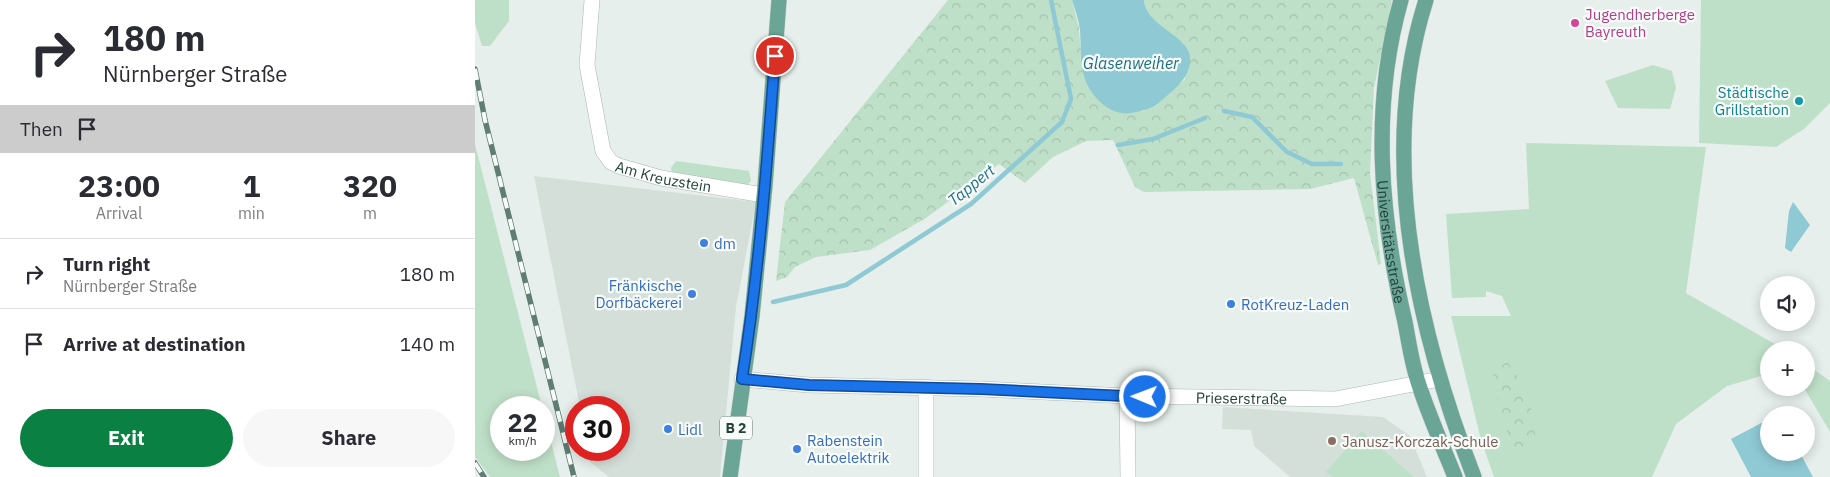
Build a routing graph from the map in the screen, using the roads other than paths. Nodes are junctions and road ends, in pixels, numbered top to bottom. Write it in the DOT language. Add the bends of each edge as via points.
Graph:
graph roads {
  1 [pos="592,0"];
  2 [pos="779,0"];
  3 [pos="1401,0"];
  4 [pos="1426,0"];
  5 [pos="764,195"];
  6 [pos="1439,378"];
  7 [pos="742,379"];
  8 [pos="1419,384"];
  9 [pos="925,388"];
  10 [pos="1127,396"];
  11 [pos="729,477"];
  12 [pos="926,477"];
  13 [pos="1128,477"];
  14 [pos="1455,477"];
  15 [pos="1474,477"];
  1 -- 5 [label="street, Am Kreuzstein" via="587,65 603,151 611,162 661,178"];
  2 -- 5 [label="main road, B 2"];
  3 -- 8 [label="main road, Universitätsstraße" via="1385,88 1381,128 1382,176 1394,276"];
  4 -- 6 [label="main road, Universitätsstraße" via="1407,84 1403,126 1409,225"];
  5 -- 7 [label="main road, B 2"];
  6 -- 8 [label="street, Prieserstraße"];
  6 -- 15 [label="main road, Universitätsstraße"];
  7 -- 9 [label="street, Prieserstraße" via="809,385"];
  7 -- 11 [label="main road, B 2"];
  8 -- 10 [label="street, Prieserstraße" via="1335,399"];
  8 -- 14 [label="main road, Universitätsstraße"];
  9 -- 10 [label="street, Prieserstraße"];
  9 -- 12 [label="street"];
  10 -- 13 [label="street"];
}
